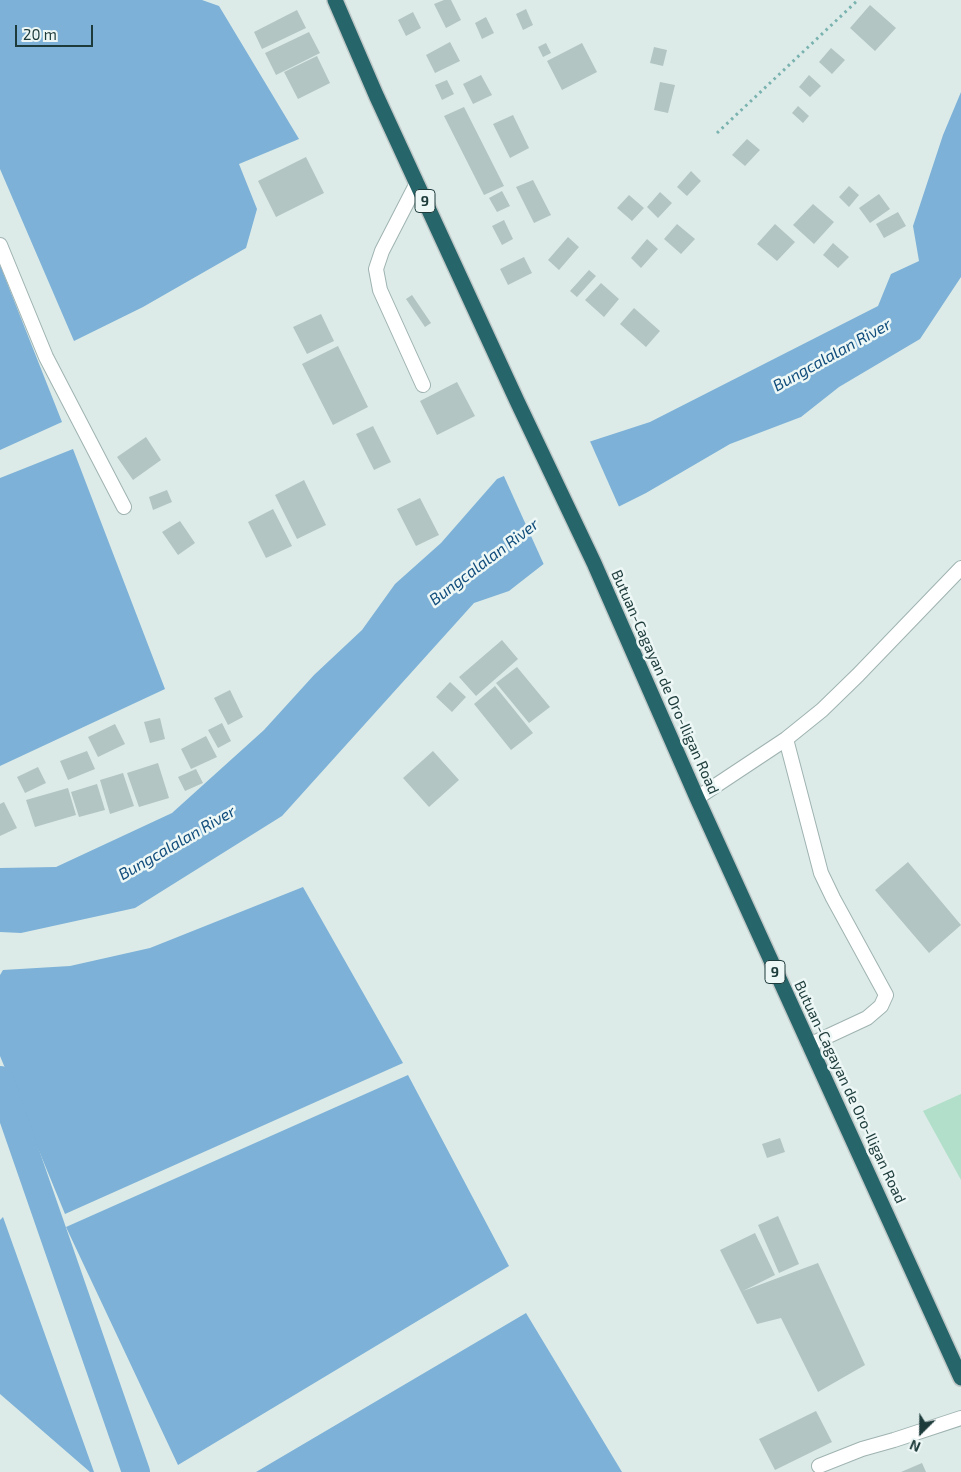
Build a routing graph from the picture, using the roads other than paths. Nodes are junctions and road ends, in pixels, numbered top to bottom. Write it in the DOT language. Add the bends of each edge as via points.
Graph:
graph roads {
  1 [pos="335,0"];
  2 [pos="417,183"];
  3 [pos="0,245"];
  4 [pos="424,385"];
  5 [pos="124,507"];
  6 [pos="961,568"];
  7 [pos="786,739"];
  8 [pos="697,798"];
  9 [pos="809,1045"];
  10 [pos="961,1378"];
  11 [pos="961,1418"];
  12 [pos="819,1466"];
  1 -- 2 [label="highway, Butuan-Cagayan de Oro-Iligan Road / 9"];
  2 -- 4 [label="lane" via="376,269 380,290"];
  2 -- 8 [label="highway, Butuan-Cagayan de Oro-Iligan Road / 9" via="594,563"];
  3 -- 5 [label="lane" via="46,357"];
  6 -- 7 [label="lane" via="852,681"];
  7 -- 8 [label="lane"];
  7 -- 9 [label="lane" via="821,873 886,995 881,1006 867,1018"];
  8 -- 9 [label="highway, Butuan-Cagayan de Oro-Iligan Road / 9"];
  9 -- 10 [label="highway, Butuan-Cagayan de Oro-Iligan Road / 9"];
  11 -- 12 [label="lane"];
}
